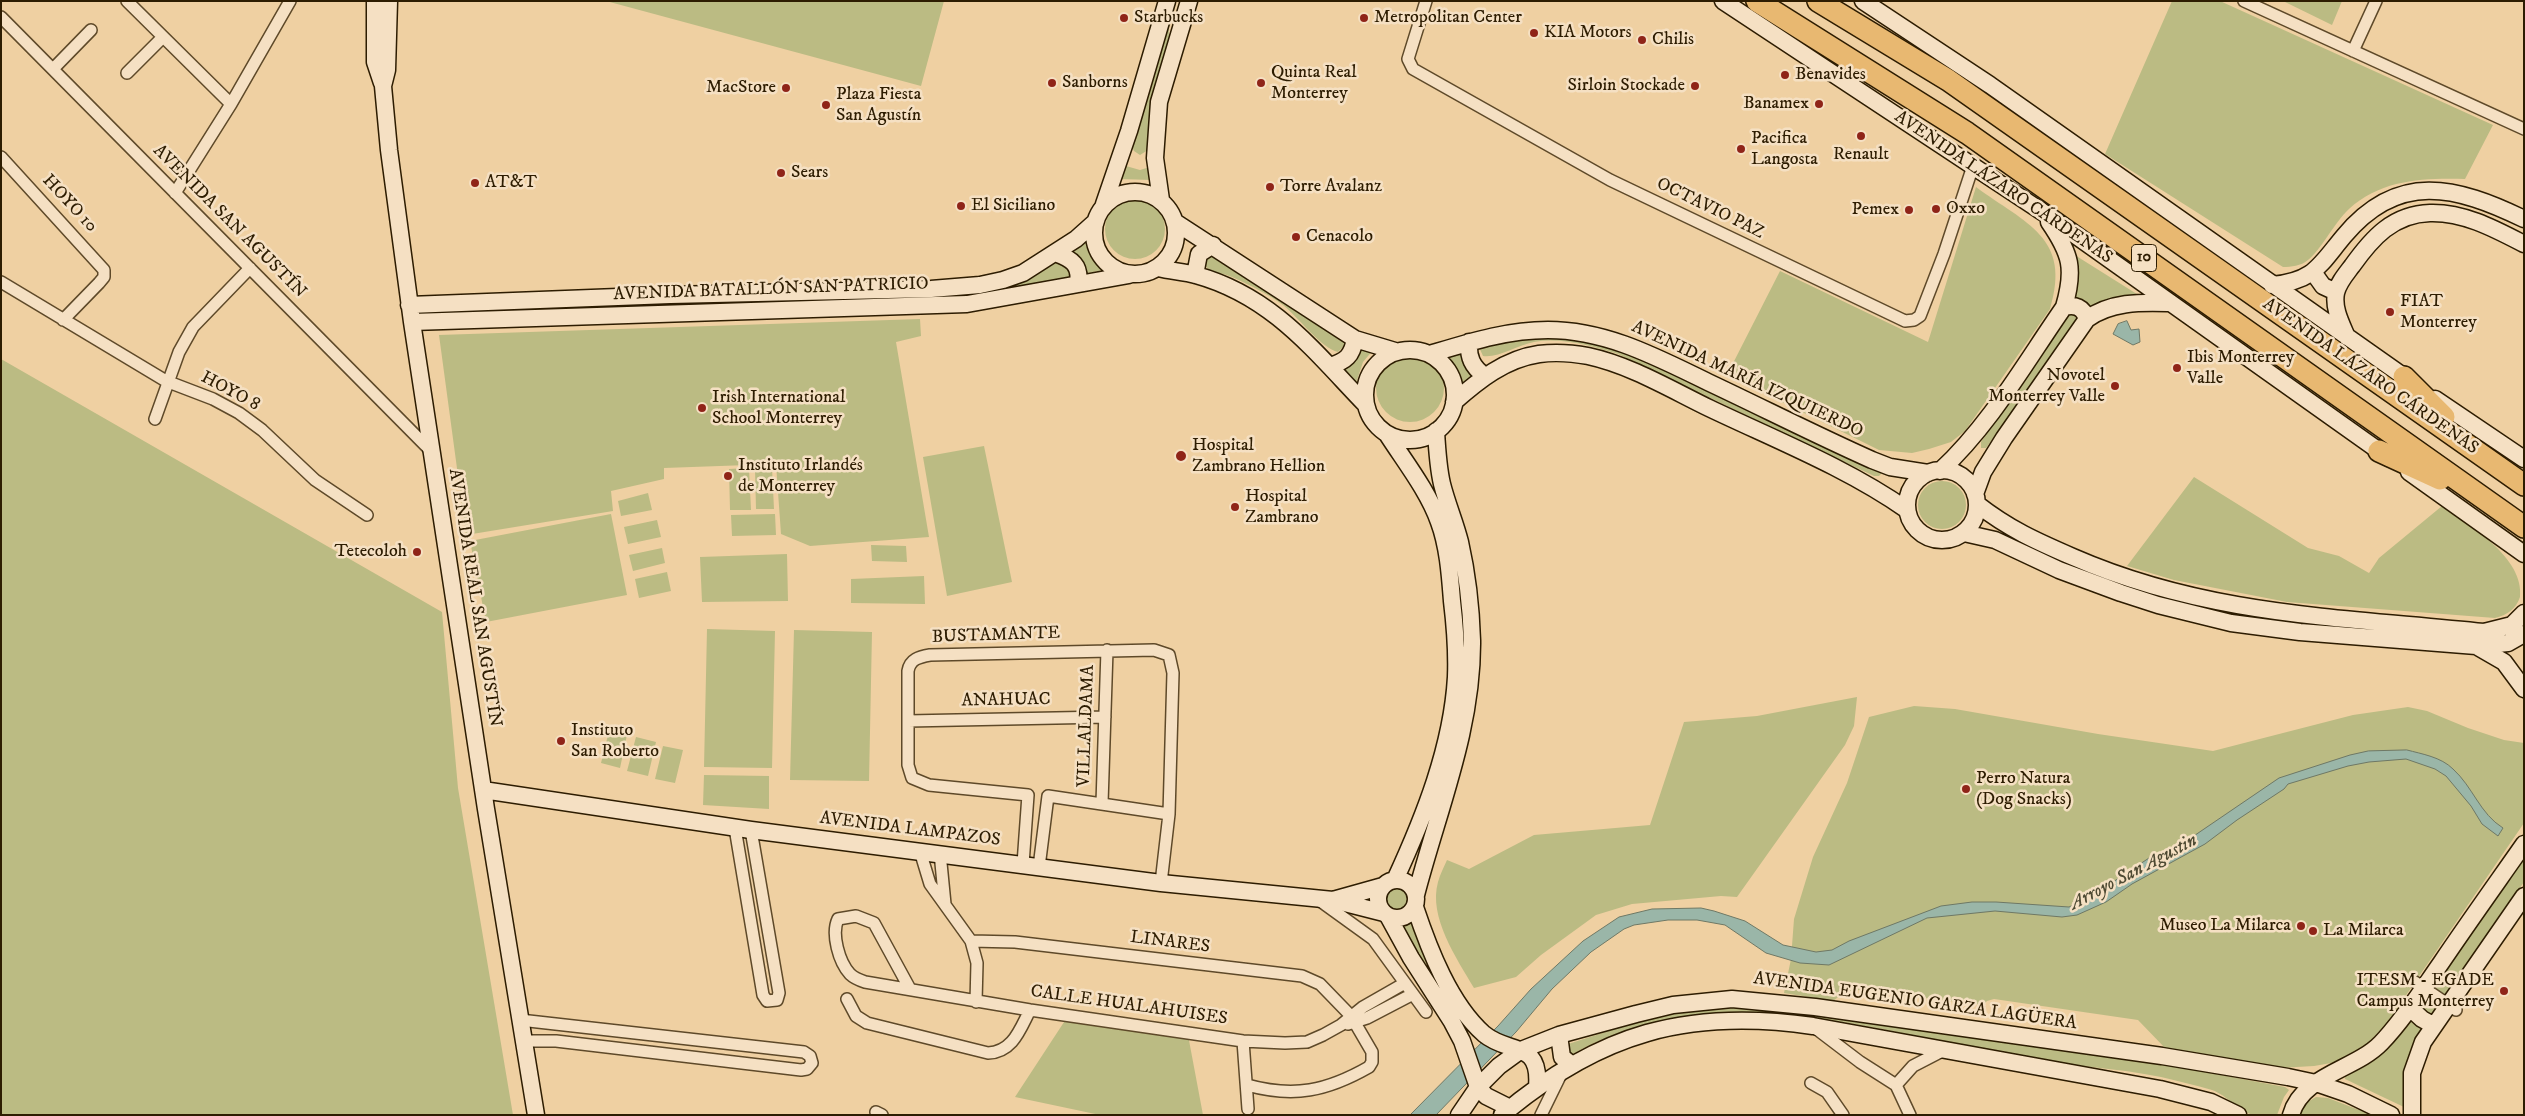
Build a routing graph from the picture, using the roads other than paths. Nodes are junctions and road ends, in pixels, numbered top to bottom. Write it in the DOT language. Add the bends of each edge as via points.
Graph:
graph roads {
  1 [pos="128,1"];
  2 [pos="290,1"];
  3 [pos="375,1"];
  4 [pos="389,1"];
  5 [pos="1167,1"];
  6 [pos="1189,1"];
  7 [pos="1426,1"];
  8 [pos="1722,1"];
  9 [pos="1756,1"];
  10 [pos="1818,1"];
  11 [pos="1863,1"];
  12 [pos="2244,1"];
  13 [pos="2376,1"];
  14 [pos="1,17"];
  15 [pos="91,30"];
  16 [pos="2309,31"];
  17 [pos="163,37"];
  18 [pos="2358,40"];
  19 [pos="2353,51"];
  20 [pos="53,69"];
  21 [pos="127,73"];
  22 [pos="383,86"];
  23 [pos="231,104"];
  24 [pos="2524,129"];
  25 [pos="1,156"];
  26 [pos="1973,166"];
  27 [pos="175,193"];
  28 [pos="1161,200"];
  29 [pos="1104,204"];
  30 [pos="2044,213"];
  31 [pos="2524,219"];
  32 [pos="1095,222"];
  33 [pos="1175,222"];
  34 [pos="2524,244"];
  35 [pos="1213,245"];
  36 [pos="1055,253"];
  37 [pos="250,268"];
  38 [pos="1158,268"];
  39 [pos="2313,272"];
  40 [pos="1129,275"];
  41 [pos="1195,275"];
  42 [pos="1,282"];
  43 [pos="1078,284"];
  44 [pos="2272,285"];
  45 [pos="2336,292"];
  46 [pos="2168,303"];
  47 [pos="409,305"];
  48 [pos="2064,307"];
  49 [pos="2087,319"];
  50 [pos="63,320"];
  51 [pos="412,322"];
  52 [pos="2347,337"];
  53 [pos="1355,339"];
  54 [pos="1469,342"];
  55 [pos="1395,351"];
  56 [pos="1430,354"];
  57 [pos="1330,366"];
  58 [pos="1485,376"];
  59 [pos="2404,377"];
  60 [pos="166,381"];
  61 [pos="1454,402"];
  62 [pos="1364,404"];
  63 [pos="155,419"];
  64 [pos="1436,431"];
  65 [pos="1387,434"];
  66 [pos="1966,445"];
  67 [pos="2379,451"];
  68 [pos="432,452"];
  69 [pos="2524,459"];
  70 [pos="1990,461"];
  71 [pos="1439,467"];
  72 [pos="1890,467"];
  73 [pos="1934,472"];
  74 [pos="1413,474"];
  75 [pos="2516,480"];
  76 [pos="1880,491"];
  77 [pos="1976,499"];
  78 [pos="2491,504"];
  79 [pos="1907,510"];
  80 [pos="367,516"];
  81 [pos="2524,527"];
  82 [pos="1964,533"];
  83 [pos="2523,555"];
  84 [pos="2524,613"];
  85 [pos="2524,634"];
  86 [pos="2434,635"];
  87 [pos="2476,646"];
  88 [pos="1107,650"];
  89 [pos="2524,689"];
  90 [pos="1105,717"];
  91 [pos="908,721"];
  92 [pos="483,790"];
  93 [pos="1102,803"];
  94 [pos="1169,814"];
  95 [pos="743,829"];
  96 [pos="2524,844"];
  97 [pos="920,851"];
  98 [pos="940,853"];
  99 [pos="1022,864"];
  100 [pos="1039,867"];
  101 [pos="1161,883"];
  102 [pos="1389,883"];
  103 [pos="2524,896"];
  104 [pos="1325,900"];
  105 [pos="1415,901"];
  106 [pos="945,904"];
  107 [pos="1386,914"];
  108 [pos="767,922"];
  109 [pos="751,924"];
  110 [pos="970,941"];
  111 [pos="1404,983"];
  112 [pos="2420,985"];
  113 [pos="910,989"];
  114 [pos="1413,994"];
  115 [pos="847,999"];
  116 [pos="976,1002"];
  117 [pos="2452,1007"];
  118 [pos="2410,1008"];
  119 [pos="1030,1010"];
  120 [pos="1426,1012"];
  121 [pos="1353,1019"];
  122 [pos="520,1020"];
  123 [pos="2434,1025"];
  124 [pos="1813,1026"];
  125 [pos="1559,1035"];
  126 [pos="674,1040"];
  127 [pos="524,1041"];
  128 [pos="1243,1041"];
  129 [pos="1521,1050"];
  130 [pos="1942,1051"];
  131 [pos="673,1054"];
  132 [pos="1568,1067"];
  133 [pos="1811,1083"];
  134 [pos="2316,1083"];
  135 [pos="1247,1086"];
  136 [pos="1896,1086"];
  137 [pos="1478,1087"];
  138 [pos="1537,1087"];
  139 [pos="1248,1110"];
  140 [pos="1506,1111"];
  141 [pos="536,1115"];
  142 [pos="1459,1115"];
  143 [pos="1541,1115"];
  144 [pos="1843,1115"];
  145 [pos="1910,1115"];
  146 [pos="2238,1115"];
  147 [pos="2291,1115"];
  148 [pos="2391,1115"];
  149 [pos="2412,1115"];
  1 -- 17 [label="street"];
  2 -- 23 [label="street"];
  3 -- 22 [label="street, AVENIDA REAL SAN AGUSTÍN" via="376,62"];
  4 -- 22 [label="street, AVENIDA REAL SAN AGUSTÍN" via="387,70"];
  5 -- 29 [label="street"];
  6 -- 28 [label="street" via="1158,102 1155,158"];
  7 -- 26 [label="street, OCTAVIO PAZ" via="1408,59 1413,69 1610,180 1904,320 1920,316"];
  8 -- 26 [label="street, AVENIDA LÁZARO CÁRDENAS"];
  9 -- 78 [label="highway, AVENIDA LÁZARO CÁRDENAS / 10" via="1959,127"];
  10 -- 75 [label="highway, AVENIDA LÁZARO CÁRDENAS / 10" via="1948,80"];
  11 -- 44 [label="street, AVENIDA LÁZARO CÁRDENAS" via="1951,57"];
  12 -- 16 [label="street"];
  13 -- 18 [label="street"];
  14 -- 20 [label="street, AVENIDA SAN AGUSTÍN"];
  15 -- 20 [label="street"];
  16 -- 18 [label="street"];
  16 -- 19 [label="street"];
  17 -- 21 [label="street"];
  17 -- 23 [label="street"];
  18 -- 19 [label="street"];
  19 -- 24 [label="street"];
  20 -- 27 [label="street, AVENIDA SAN AGUSTÍN"];
  22 -- 47 [label="street, AVENIDA REAL SAN AGUSTÍN"];
  23 -- 27 [label="street"];
  25 -- 50 [label="street, HOYO 10" via="101,264 104,277"];
  26 -- 30 [label="street, AVENIDA LÁZARO CÁRDENAS"];
  27 -- 37 [label="street, AVENIDA SAN AGUSTÍN"];
  28 -- 29 [label="street" via="1135,192 1123,193"];
  28 -- 33 [label="street" via="1168,206"];
  29 -- 32 [label="street"];
  30 -- 46 [label="street, AVENIDA LÁZARO CÁRDENAS"];
  30 -- 48 [label="street" via="2065,248 2071,267"];
  31 -- 39 [label="street" via="2447,191 2399,195 2364,214"];
  32 -- 36 [label="street, AVENIDA BATALLÓN SAN PATRICIO"];
  32 -- 40 [label="street" via="1096,248 1103,260 1112,269"];
  33 -- 35 [label="street"];
  33 -- 38 [label="street" via="1174,247 1169,258"];
  34 -- 45 [label="street" via="2473,220 2446,214 2416,214 2395,222 2375,236"];
  35 -- 41 [label="street" via="1199,254"];
  35 -- 53 [label="street"];
  36 -- 43 [label="street" via="1068,257 1077,266"];
  36 -- 47 [label="street, AVENIDA BATALLÓN SAN PATRICIO" via="1023,273 1003,280 949,288"];
  37 -- 60 [label="street" via="192,327"];
  37 -- 68 [label="street, AVENIDA SAN AGUSTÍN"];
  38 -- 40 [label="street" via="1144,274"];
  38 -- 41 [label="street"];
  39 -- 44 [label="street" via="2300,281"];
  39 -- 45 [label="street" via="2323,286"];
  40 -- 43 [label="street, AVENIDA BATALLÓN SAN PATRICIO"];
  41 -- 57 [label="street" via="1237,290 1274,312"];
  42 -- 50 [label="street, HOYO 8"];
  43 -- 51 [label="street, AVENIDA BATALLÓN SAN PATRICIO" via="967,304"];
  44 -- 52 [label="street, AVENIDA LÁZARO CÁRDENAS"];
  45 -- 52 [label="street" via="2337,310"];
  46 -- 49 [label="street" via="2113,306"];
  46 -- 67 [label="street, AVENIDA LÁZARO CÁRDENAS"];
  47 -- 51 [label="street, AVENIDA REAL SAN AGUSTÍN"];
  48 -- 49 [label="street" via="2078,307"];
  48 -- 66 [label="street"];
  49 -- 70 [label="street"];
  50 -- 60 [label="street, HOYO 8"];
  51 -- 68 [label="street, AVENIDA REAL SAN AGUSTÍN"];
  52 -- 59 [label="street, AVENIDA LÁZARO CÁRDENAS"];
  53 -- 55 [label="street"];
  53 -- 57 [label="street" via="1347,360"];
  54 -- 56 [label="street, AVENIDA MARÍA IZQUIERDO"];
  54 -- 58 [label="street" via="1472,365"];
  54 -- 72 [label="street, AVENIDA MARÍA IZQUIERDO" via="1508,332 1550,330 1585,333 1619,342"];
  55 -- 56 [label="street" via="1413,349"];
  55 -- 62 [label="street" via="1384,358 1370,375"];
  56 -- 61 [label="street" via="1442,363 1452,380"];
  57 -- 62 [label="street"];
  58 -- 61 [label="street"];
  58 -- 76 [label="street" via="1510,362 1538,354 1571,354 1602,360 1624,367"];
  59 -- 69 [label="street, AVENIDA LÁZARO CÁRDENAS"];
  59 -- 75 [label="highway"];
  60 -- 63 [label="street"];
  60 -- 80 [label="street, HOYO 8" via="239,413 315,480"];
  61 -- 64 [label="street" via="1444,423"];
  62 -- 65 [label="street" via="1377,426"];
  64 -- 65 [label="street" via="1412,440"];
  64 -- 71 [label="street"];
  65 -- 74 [label="street"];
  66 -- 70 [label="street"];
  66 -- 73 [label="street"];
  67 -- 78 [label="highway"];
  67 -- 83 [label="street, AVENIDA LÁZARO CÁRDENAS"];
  68 -- 92 [label="street, AVENIDA REAL SAN AGUSTÍN"];
  70 -- 77 [label="street"];
  71 -- 74 [label="street" via="1424,467"];
  71 -- 105 [label="street" via="1465,572 1472,640 1471,668 1461,740"];
  72 -- 73 [label="street, AVENIDA MARÍA IZQUIERDO"];
  72 -- 76 [label="street"];
  73 -- 77 [label="street" via="1955,473 1967,481"];
  73 -- 79 [label="street" via="1916,482 1909,495"];
  74 -- 102 [label="street" via="1439,522 1444,540 1453,608 1456,677 1439,766 1412,842"];
  76 -- 79 [label="street"];
  77 -- 82 [label="street" via="1974,520"];
  77 -- 86 [label="street" via="2005,526 2033,540 2116,574 2180,594 2276,613"];
  78 -- 81 [label="highway, AVENIDA LÁZARO CÁRDENAS / 10"];
  79 -- 82 [label="street" via="1912,524 1936,540 1951,539"];
  82 -- 86 [label="street" via="1995,540 2059,570 2121,593 2198,616 2272,629"];
  84 -- 86 [label="street" via="2512,625 2500,630"];
  85 -- 87 [label="street" via="2508,643"];
  86 -- 87 [label="street"];
  87 -- 89 [label="street" via="2504,662"];
  88 -- 90 [label="street, VILLALDAMA"];
  88 -- 91 [label="street, BUSTAMANTE" via="916,658 908,671"];
  88 -- 94 [label="street, BUSTAMANTE" via="1160,651 1172,660"];
  90 -- 91 [label="street, ANAHUAC"];
  90 -- 93 [label="street, VILLALDAMA"];
  91 -- 99 [label="street, BUSTAMANTE" via="908,765 916,781 1028,795"];
  92 -- 95 [label="street, AVENIDA LAMPAZOS"];
  92 -- 122 [label="street, AVENIDA REAL SAN AGUSTÍN"];
  93 -- 94 [label="street"];
  93 -- 100 [label="street" via="1048,796"];
  94 -- 101 [label="street, BUSTAMANTE"];
  95 -- 97 [label="street, AVENIDA LAMPAZOS"];
  95 -- 108 [label="street"];
  95 -- 109 [label="street"];
  96 -- 112 [label="street"];
  97 -- 98 [label="street, AVENIDA LAMPAZOS"];
  97 -- 106 [label="street" via="930,884"];
  98 -- 99 [label="street, AVENIDA LAMPAZOS"];
  98 -- 106 [label="street"];
  99 -- 100 [label="street, AVENIDA LAMPAZOS"];
  100 -- 101 [label="street, AVENIDA LAMPAZOS"];
  101 -- 104 [label="street, AVENIDA LAMPAZOS"];
  102 -- 104 [label="street, AVENIDA LAMPAZOS"];
  102 -- 105 [label="street" via="1404,881 1412,886"];
  102 -- 107 [label="street" via="1378,900"];
  103 -- 117 [label="street"];
  104 -- 107 [label="street, AVENIDA LAMPAZOS"];
  104 -- 111 [label="street" via="1373,939"];
  105 -- 107 [label="street" via="1404,917"];
  105 -- 129 [label="street" via="1437,966 1469,1015 1489,1037"];
  106 -- 110 [label="street"];
  107 -- 137 [label="street" via="1452,1022"];
  108 -- 109 [label="street"];
  108 -- 109 [label="street" via="779,993 777,1000 772,1002 763,995"];
  110 -- 116 [label="street" via="977,963"];
  110 -- 121 [label="street, LINARES" via="1015,942 1302,976 1320,984"];
  111 -- 114 [label="street"];
  111 -- 121 [label="street, CALLE HUALAHUISES"];
  112 -- 117 [label="street"];
  112 -- 118 [label="street"];
  113 -- 113 [label="street, CALLE HUALAHUISES" via="874,923 856,916 838,919 836,939 851,975 864,982"];
  113 -- 116 [label="street, CALLE HUALAHUISES"];
  114 -- 120 [label="street"];
  114 -- 121 [label="street, CALLE HUALAHUISES"];
  115 -- 119 [label="street" via="856,1016 867,1023 988,1053 1002,1050 1014,1041"];
  116 -- 119 [label="street, CALLE HUALAHUISES"];
  117 -- 123 [label="street"];
  118 -- 123 [label="street" via="2422,1020"];
  118 -- 134 [label="street" via="2372,1051"];
  119 -- 128 [label="street, CALLE HUALAHUISES"];
  121 -- 128 [label="street, CALLE HUALAHUISES" via="1306,1042"];
  121 -- 135 [label="street, LINARES" via="1372,1052 1369,1067 1305,1092 1279,1092"];
  122 -- 126 [label="street"];
  122 -- 127 [label="street, AVENIDA REAL SAN AGUSTÍN"];
  123 -- 149 [label="street" via="2414,1064"];
  124 -- 130 [label="street"];
  124 -- 132 [label="street" via="1771,1020 1688,1023 1625,1039"];
  124 -- 136 [label="street"];
  125 -- 129 [label="street, AVENIDA EUGENIO GARZA LAGÜERA"];
  125 -- 132 [label="street" via="1562,1057"];
  125 -- 134 [label="street, AVENIDA EUGENIO GARZA LAGÜERA" via="1673,1006 1732,999 1761,1000 2162,1056"];
  126 -- 131 [label="street"];
  126 -- 131 [label="street" via="804,1052 810,1056 812,1064 801,1070"];
  127 -- 131 [label="street" via="556,1041"];
  127 -- 141 [label="street, AVENIDA REAL SAN AGUSTÍN"];
  128 -- 135 [label="street"];
  129 -- 137 [label="street, AVENIDA EUGENIO GARZA LAGÜERA" via="1498,1066"];
  129 -- 138 [label="street" via="1535,1063"];
  130 -- 136 [label="street" via="1913,1066"];
  130 -- 146 [label="street" via="2160,1089 2211,1102"];
  132 -- 138 [label="street"];
  132 -- 143 [label="street"];
  133 -- 144 [label="street" via="1827,1092"];
  134 -- 147 [label="street" via="2302,1095"];
  134 -- 148 [label="street, AVENIDA EUGENIO GARZA LAGÜERA"];
  135 -- 139 [label="street"];
  136 -- 145 [label="street"];
  137 -- 140 [label="street"];
  137 -- 142 [label="street, AVENIDA EUGENIO GARZA LAGÜERA"];
  138 -- 140 [label="street"];
}
